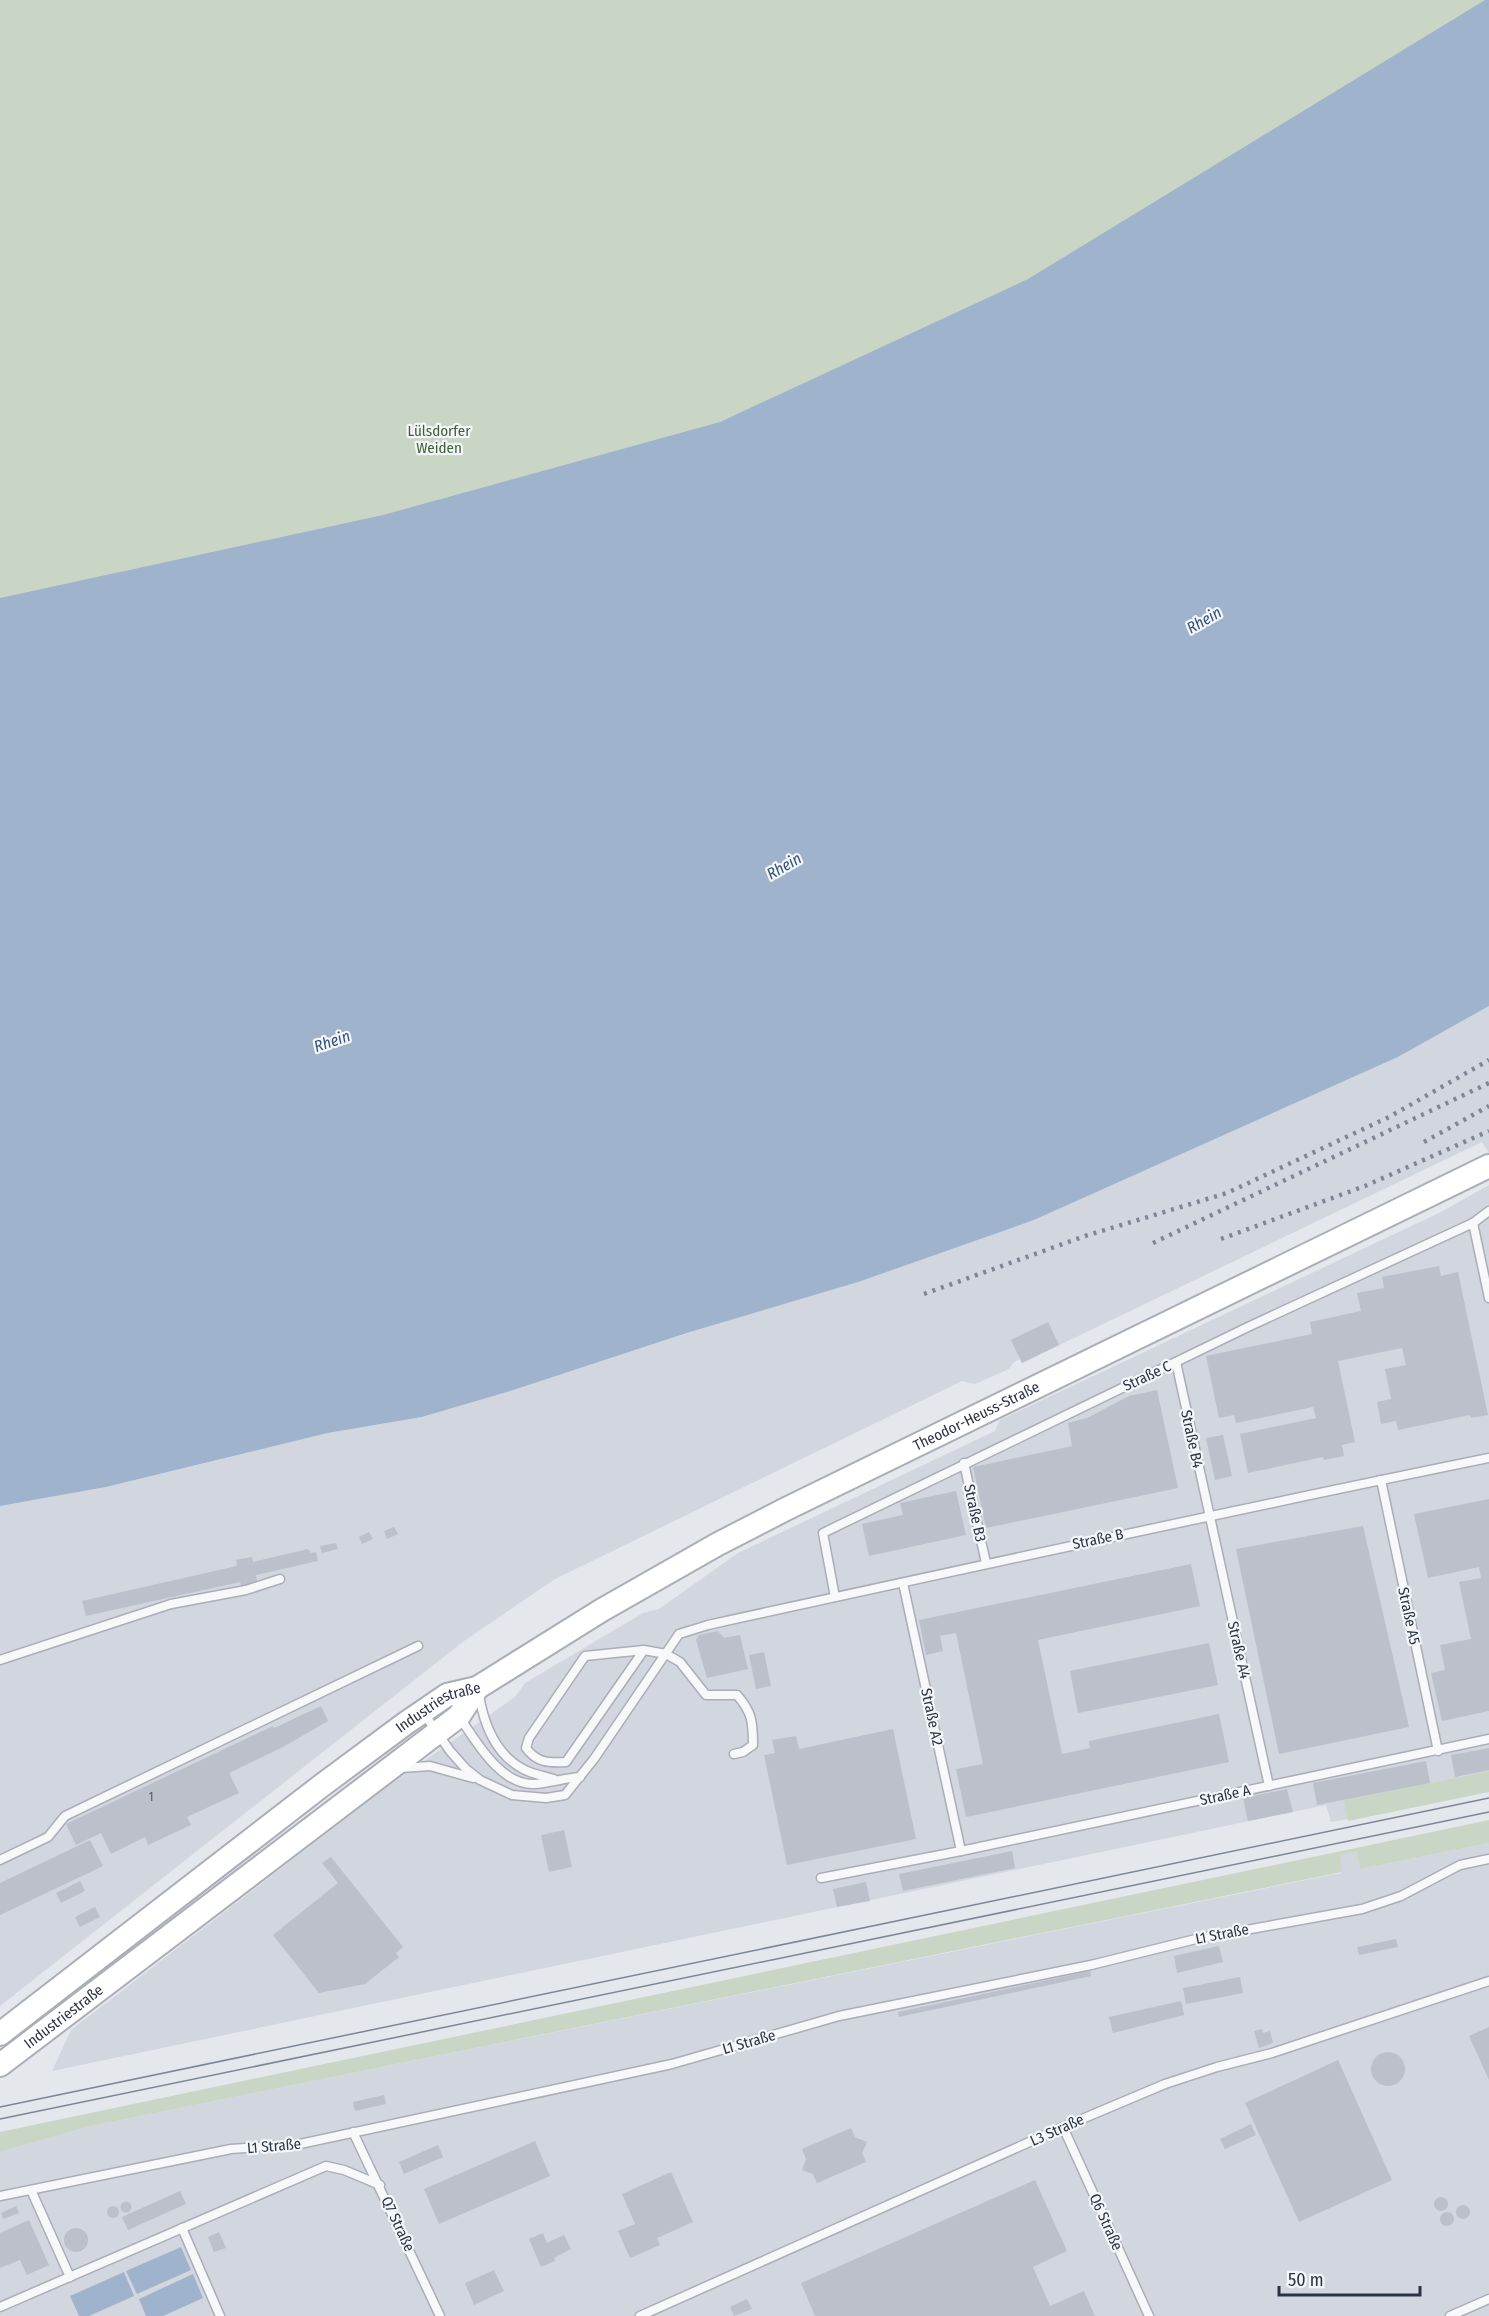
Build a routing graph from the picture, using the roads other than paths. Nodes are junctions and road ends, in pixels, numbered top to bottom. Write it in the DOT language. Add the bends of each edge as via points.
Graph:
graph roads {
  1 [pos="1489,1166"];
  2 [pos="1489,1211"];
  3 [pos="1473,1223"];
  4 [pos="1489,1298"];
  5 [pos="1176,1362"];
  6 [pos="1489,1458"];
  7 [pos="964,1463"];
  8 [pos="1381,1480"];
  9 [pos="1209,1515"];
  10 [pos="986,1563"];
  11 [pos="280,1579"];
  12 [pos="903,1583"];
  13 [pos="836,1597"];
  14 [pos="418,1646"];
  15 [pos="644,1650"];
  16 [pos="666,1654"];
  17 [pos="0,1660"];
  18 [pos="477,1688"];
  19 [pos="447,1695"];
  20 [pos="423,1712"];
  21 [pos="459,1716"];
  22 [pos="437,1732"];
  23 [pos="1489,1739"];
  24 [pos="1438,1751"];
  25 [pos="734,1754"];
  26 [pos="388,1769"];
  27 [pos="580,1777"];
  28 [pos="480,1780"];
  29 [pos="554,1780"];
  30 [pos="1269,1786"];
  31 [pos="961,1851"];
  32 [pos="1489,1858"];
  33 [pos="0,1860"];
  34 [pos="821,1878"];
  35 [pos="1489,1981"];
  36 [pos="0,2034"];
  37 [pos="0,2065"];
  38 [pos="1063,2127"];
  39 [pos="353,2132"];
  40 [pos="380,2186"];
  41 [pos="31,2190"];
  42 [pos="0,2196"];
  43 [pos="182,2228"];
  44 [pos="70,2277"];
  45 [pos="1489,2299"];
  46 [pos="0,2307"];
  47 [pos="220,2316"];
  48 [pos="440,2316"];
  49 [pos="640,2316"];
  50 [pos="1149,2316"];
  51 [pos="1450,2316"];
  1 -- 18 [label="main road, Theodor-Heuss-Straße" via="718,1544"];
  2 -- 3 [label="lane, Straße C"];
  3 -- 4 [label="lane"];
  3 -- 5 [label="lane, Straße C"];
  5 -- 7 [label="lane, Straße C"];
  5 -- 9 [label="lane, Straße B4"];
  6 -- 8 [label="lane, Straße B"];
  7 -- 10 [label="lane, Straße B3"];
  7 -- 13 [label="lane, Straße C" via="823,1533"];
  8 -- 9 [label="lane, Straße B"];
  8 -- 24 [label="lane, Straße A5"];
  9 -- 10 [label="lane, Straße B"];
  9 -- 30 [label="lane, Straße A4"];
  10 -- 12 [label="lane, Straße B"];
  11 -- 17 [label="lane" via="246,1590 171,1604"];
  12 -- 13 [label="lane, Straße B"];
  12 -- 31 [label="lane, Straße A2"];
  13 -- 16 [label="lane, Straße B" via="679,1634"];
  14 -- 33 [label="lane" via="65,1816 48,1837"];
  15 -- 15 [label="lane" via="566,1762 547,1763 532,1756 526,1748 529,1738 585,1656"];
  15 -- 16 [label="lane"];
  16 -- 25 [label="lane" via="680,1662 706,1695 737,1695 749,1709 753,1744"];
  16 -- 27 [label="lane, Straße B"];
  18 -- 19 [label="main road, Industriestraße"];
  18 -- 21 [label="main road, Industriestraße"];
  18 -- 29 [label="lane" via="488,1732 501,1752 522,1768"];
  19 -- 20 [label="main road, Industriestraße"];
  19 -- 21 [label="lane"];
  20 -- 22 [label="lane"];
  20 -- 36 [label="main road, Industriestraße"];
  21 -- 22 [label="main road, Industriestraße"];
  21 -- 29 [label="lane" via="491,1762 512,1778 532,1784"];
  22 -- 26 [label="main road, Industriestraße"];
  22 -- 28 [label="lane" via="466,1769"];
  23 -- 24 [label="lane, Straße A"];
  24 -- 30 [label="lane, Straße A"];
  26 -- 28 [label="lane" via="430,1766"];
  26 -- 37 [label="main road, Industriestraße"];
  27 -- 28 [label="lane, Straße B" via="565,1795 546,1798 512,1795"];
  27 -- 29 [label="lane"];
  30 -- 31 [label="lane, Straße A"];
  31 -- 34 [label="lane, Straße A"];
  32 -- 39 [label="lane, L1 Straße" via="1460,1865 1401,1896 1362,1909 1196,1939 1091,1965 839,2016 672,2064"];
  35 -- 38 [label="lane, L3 Straße" via="1272,2054 1165,2084"];
  38 -- 49 [label="lane, L3 Straße"];
  38 -- 50 [label="lane, Q6 Straße"];
  39 -- 40 [label="lane, Q7 Straße"];
  39 -- 41 [label="lane, L1 Straße" via="300,2144 231,2150"];
  40 -- 43 [label="lane" via="326,2166"];
  40 -- 48 [label="lane, Q7 Straße"];
  41 -- 42 [label="lane, L1 Straße"];
  41 -- 44 [label="lane"];
  43 -- 44 [label="lane"];
  43 -- 47 [label="lane"];
  44 -- 46 [label="lane"];
  45 -- 51 [label="lane"];
}
